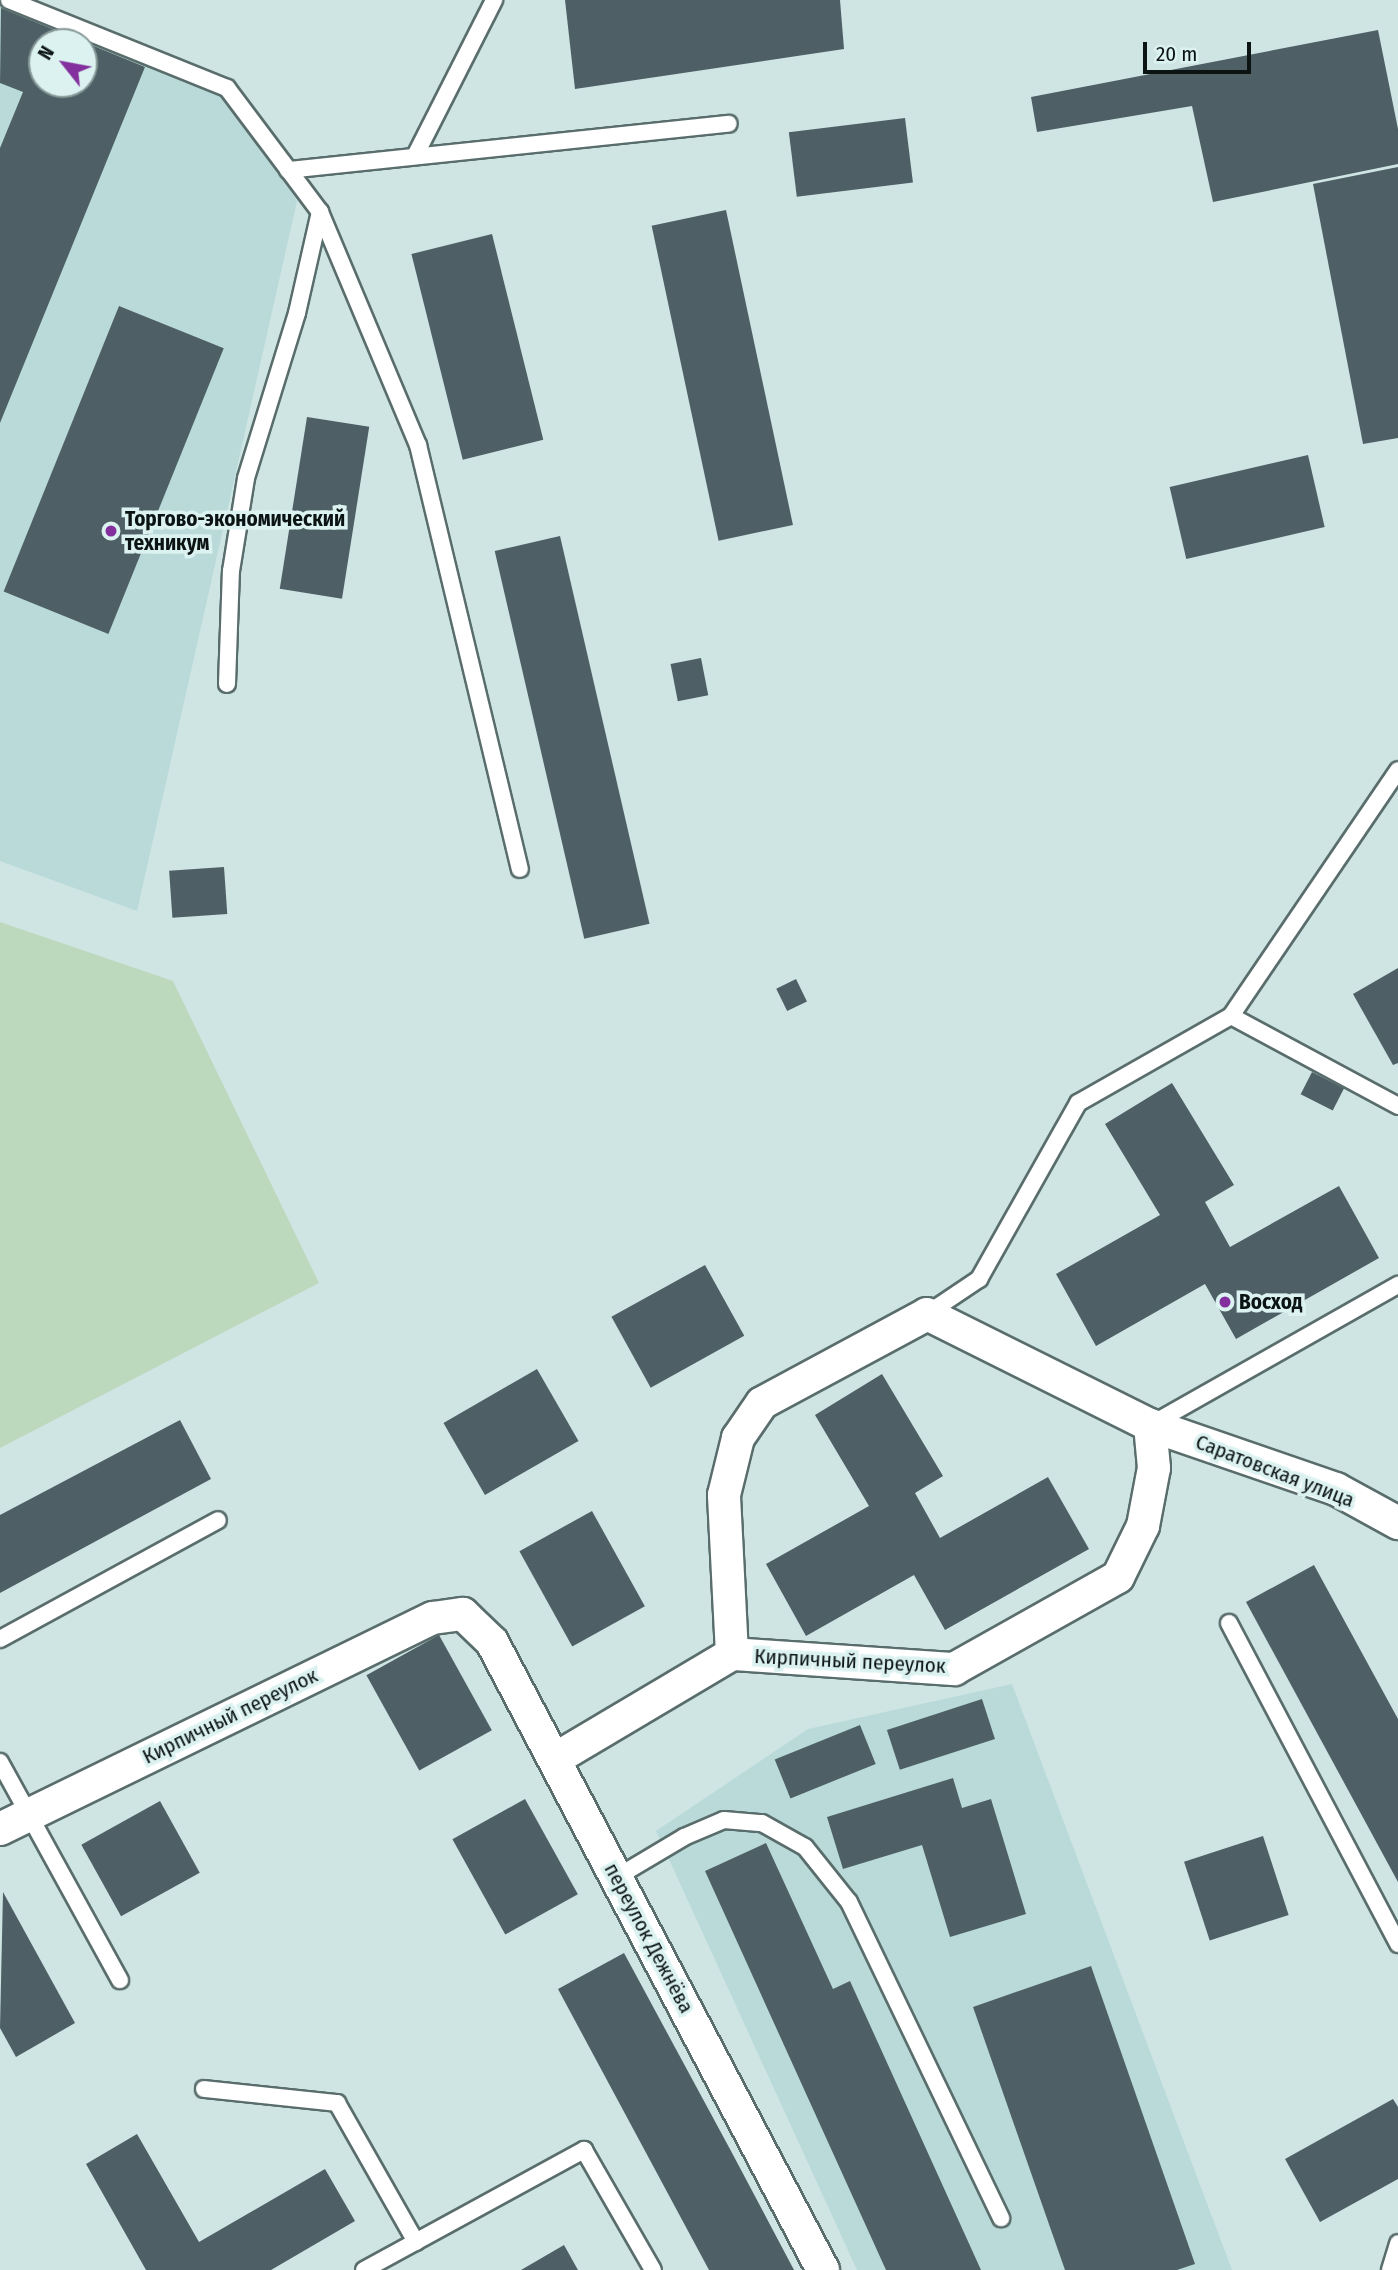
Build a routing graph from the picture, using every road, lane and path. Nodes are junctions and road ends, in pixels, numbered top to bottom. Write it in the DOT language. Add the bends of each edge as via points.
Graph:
graph roads {
  1 [pos="9,0"];
  2 [pos="494,0"];
  3 [pos="45,7"];
  4 [pos="729,124"];
  5 [pos="415,156"];
  6 [pos="288,170"];
  7 [pos="320,212"];
  8 [pos="227,684"];
  9 [pos="1398,770"];
  10 [pos="520,869"];
  11 [pos="1231,1016"];
  12 [pos="1398,1106"];
  13 [pos="1398,1285"];
  14 [pos="927,1314"];
  15 [pos="1150,1425"];
  16 [pos="218,1520"];
  17 [pos="1398,1523"];
  18 [pos="463,1614"];
  19 [pos="1229,1623"];
  20 [pos="0,1639"];
  21 [pos="732,1654"];
  22 [pos="555,1759"];
  23 [pos="0,1762"];
  24 [pos="29,1813"];
  25 [pos="0,1829"];
  26 [pos="617,1877"];
  27 [pos="1398,1944"];
  28 [pos="120,1980"];
  29 [pos="204,2089"];
  30 [pos="1001,2218"];
  31 [pos="416,2242"];
  32 [pos="1398,2243"];
  33 [pos="364,2270"];
  34 [pos="653,2270"];
  35 [pos="823,2270"];
  36 [pos="1390,2270"];
  1 -- 3 [label="lane"];
  2 -- 5 [label="lane"];
  3 -- 6 [label="lane" via="227,88"];
  4 -- 5 [label="lane"];
  5 -- 6 [label="lane"];
  6 -- 7 [label="lane"];
  7 -- 8 [label="lane" via="297,313 246,478 231,571"];
  7 -- 10 [label="lane" via="418,445"];
  9 -- 11 [label="lane"];
  11 -- 12 [label="lane"];
  11 -- 14 [label="lane" via="1078,1103 979,1279"];
  13 -- 15 [label="lane"];
  14 -- 15 [label="street, Саратовская улица"];
  14 -- 21 [label="street" via="762,1403 738,1438 724,1495"];
  15 -- 17 [label="street, Саратовская улица" via="1336,1489"];
  15 -- 21 [label="street, Кирпичный переулок" via="1154,1468 1143,1526 1118,1577 954,1669"];
  16 -- 20 [label="lane"];
  18 -- 22 [label="street, переулок Дежнёва" via="492,1642"];
  18 -- 24 [label="street, Кирпичный переулок" via="433,1619"];
  19 -- 27 [label="lane"];
  21 -- 22 [label="street, Кирпичный переулок"];
  22 -- 26 [label="street, переулок Дежнёва"];
  23 -- 24 [label="lane"];
  24 -- 25 [label="street, Кирпичный переулок"];
  24 -- 28 [label="lane"];
  26 -- 30 [label="lane" via="724,1820 762,1823 805,1847 849,1902"];
  26 -- 35 [label="street, переулок Дежнёва"];
  29 -- 31 [label="lane" via="337,2103"];
  31 -- 33 [label="lane"];
  31 -- 34 [label="lane" via="584,2150"];
  32 -- 36 [label="lane"];
}
